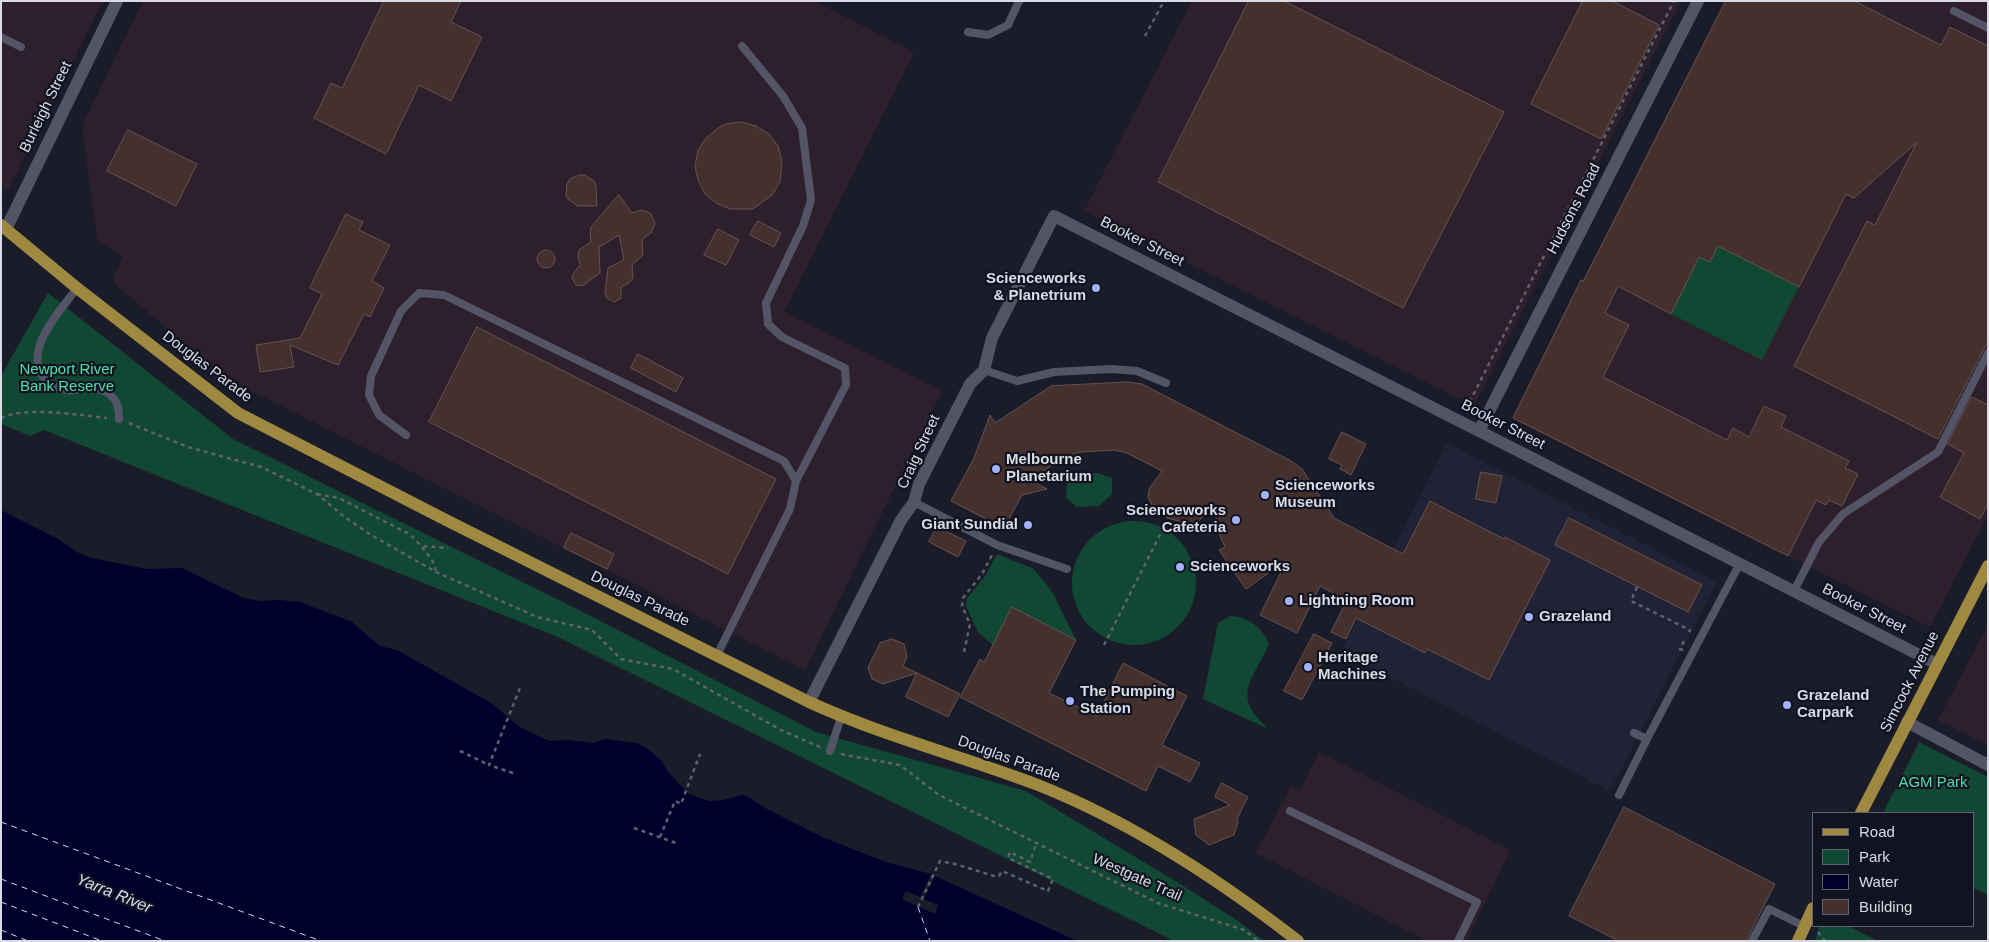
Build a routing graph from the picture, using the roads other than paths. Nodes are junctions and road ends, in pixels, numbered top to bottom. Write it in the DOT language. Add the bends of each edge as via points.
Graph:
graph roads {
  1 [pos="117,1"];
  2 [pos="1019,1"];
  3 [pos="1698,1"];
  4 [pos="1954,11"];
  5 [pos="1988,28"];
  6 [pos="968,32"];
  7 [pos="1,37"];
  8 [pos="742,46"];
  9 [pos="21,47"];
  10 [pos="1054,216"];
  11 [pos="4,227"];
  12 [pos="77,288"];
  13 [pos="1988,353"];
  14 [pos="984,370"];
  15 [pos="1166,383"];
  16 [pos="119,419"];
  17 [pos="1479,431"];
  18 [pos="406,435"];
  19 [pos="796,481"];
  20 [pos="914,502"];
  21 [pos="1740,563"];
  22 [pos="1988,566"];
  23 [pos="1067,570"];
  24 [pos="1794,591"];
  25 [pos="717,655"];
  26 [pos="1937,664"];
  27 [pos="810,702"];
  28 [pos="841,716"];
  29 [pos="1907,722"];
  30 [pos="1634,733"];
  31 [pos="1647,739"];
  32 [pos="830,751"];
  33 [pos="1988,765"];
  34 [pos="1619,795"];
  35 [pos="1290,811"];
  36 [pos="1862,812"];
  37 [pos="1812,911"];
  38 [pos="1804,933"];
  39 [pos="1298,941"];
  40 [pos="1458,941"];
  41 [pos="1752,941"];
  1 -- 11 [label="street, Burleigh Street"];
  2 -- 6 [label="lane" via="1008,24 988,35"];
  3 -- 17 [label="street, Hudsons Road"];
  4 -- 5 [label="lane"];
  7 -- 9 [label="lane"];
  8 -- 19 [label="lane" via="782,96 802,128 811,200 803,226 766,304 768,324 782,337 845,368 846,386"];
  10 -- 14 [label="street, Craig Street" via="992,338"];
  10 -- 17 [label="street, Booker Street"];
  11 -- 12 [label="main road, Douglas Parade"];
  12 -- 16 [label="lane" via="53,320 38,348 38,369 47,382 58,388 96,389 111,395 119,406"];
  12 -- 25 [label="main road, Douglas Parade" via="238,413"];
  13 -- 24 [label="lane" via="1938,452 1843,514 1819,542"];
  14 -- 15 [label="lane" via="1017,381 1054,372 1112,369 1136,371"];
  14 -- 20 [label="street, Craig Street" via="970,384 919,484"];
  17 -- 21 [label="street, Booker Street"];
  18 -- 19 [label="lane" via="379,416 370,395 371,376 401,311 419,293 444,295 784,461"];
  19 -- 25 [label="lane" via="790,509"];
  20 -- 23 [label="lane" via="997,545"];
  20 -- 27 [label="street, Craig Street" via="901,520"];
  21 -- 24 [label="street, Booker Street"];
  21 -- 31 [label="lane"];
  22 -- 26 [label="main road, Simcock Avenue"];
  24 -- 26 [label="street, Booker Street"];
  25 -- 27 [label="main road, Douglas Parade"];
  26 -- 29 [label="main road, Simcock Avenue"];
  27 -- 28 [label="main road, Douglas Parade"];
  28 -- 32 [label="lane"];
  28 -- 39 [label="main road, Douglas Parade" via="1040,786 1094,811 1198,870"];
  29 -- 33 [label="street"];
  29 -- 36 [label="main road, Simcock Avenue"];
  30 -- 31 [label="lane"];
  31 -- 34 [label="lane"];
  35 -- 40 [label="lane" via="1477,902"];
  37 -- 38 [label="main road"];
  38 -- 41 [label="lane" via="1769,909"];
}
